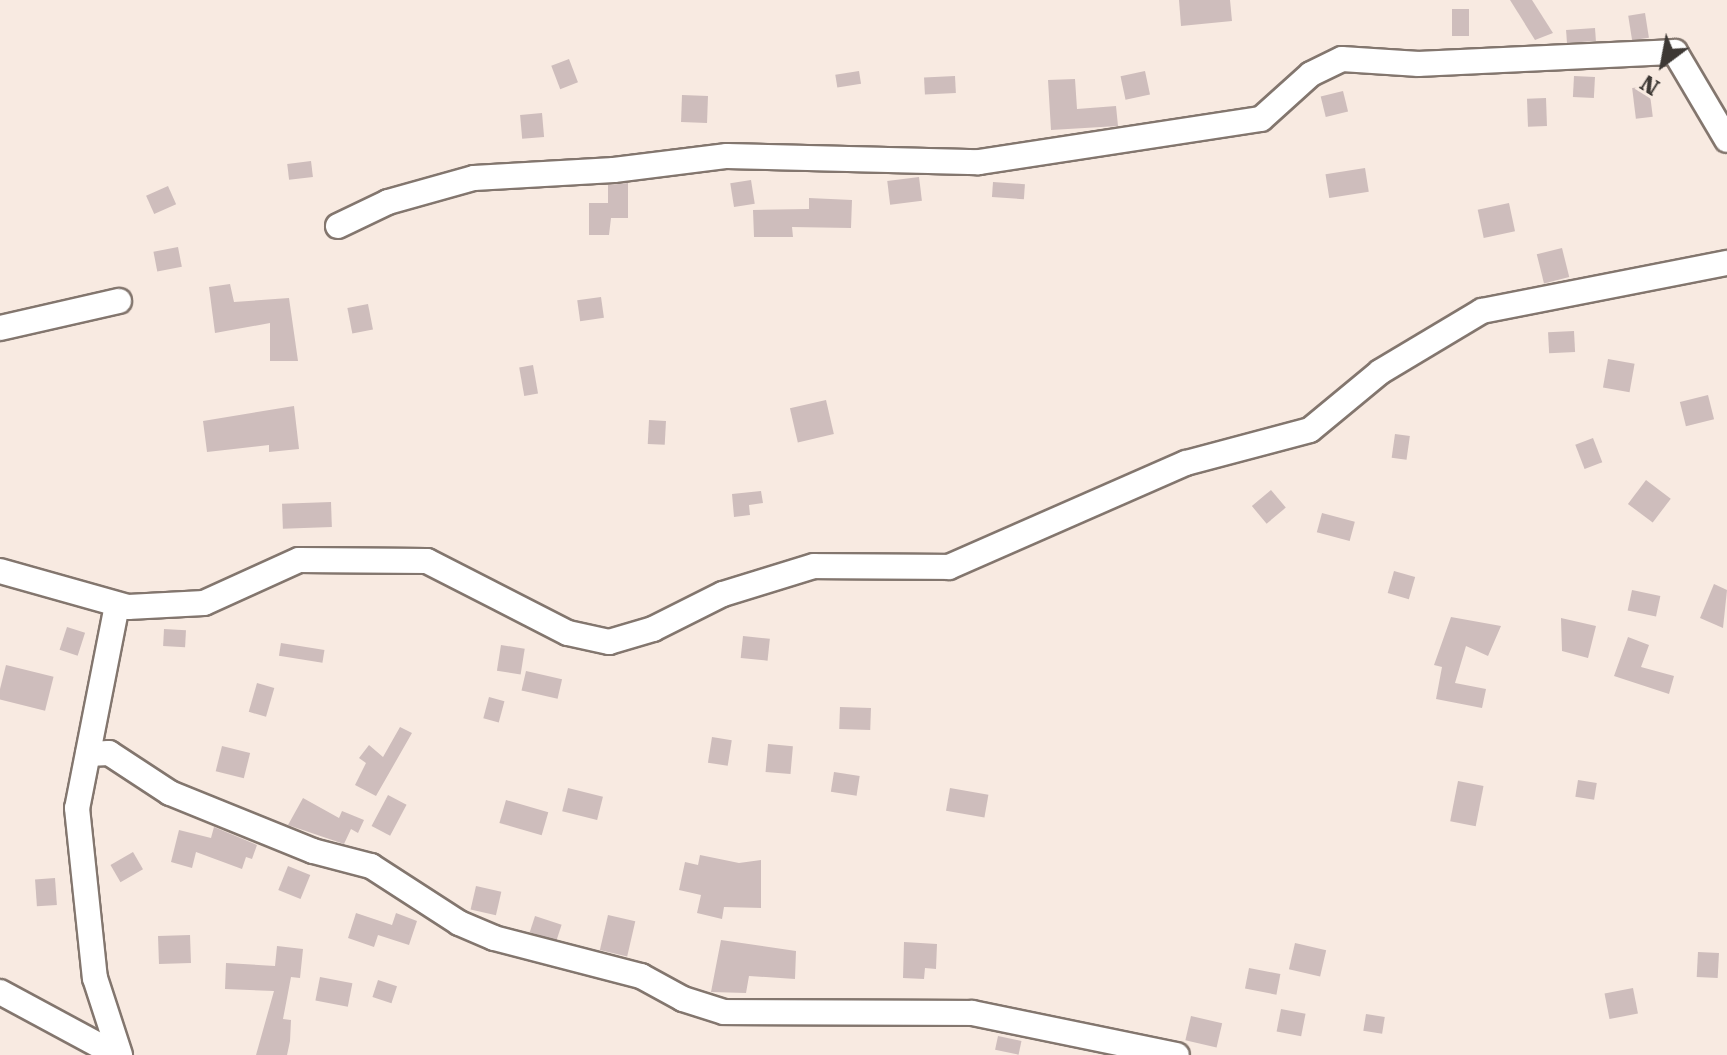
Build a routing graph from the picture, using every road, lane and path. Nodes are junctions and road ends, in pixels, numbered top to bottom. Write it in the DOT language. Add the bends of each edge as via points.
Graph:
graph roads {
  1 [pos="1727,140"];
  2 [pos="338,226"];
  3 [pos="1727,263"];
  4 [pos="119,301"];
  5 [pos="0,328"];
  6 [pos="0,571"];
  7 [pos="117,605"];
  8 [pos="88,754"];
  9 [pos="0,992"];
  10 [pos="119,1055"];
  11 [pos="1177,1055"];
  1 -- 2 [label="street" via="1675,52 1419,64 1342,59 1311,74 1261,119 979,162 727,156 474,178 388,202"];
  3 -- 7 [label="street" via="1482,311 1380,372 1310,430 1186,463 949,567 814,566 723,594 653,629 609,642 568,633 427,561 384,557 299,560 204,603"];
  4 -- 5 [label="street"];
  6 -- 7 [label="street"];
  7 -- 8 [label="street"];
  8 -- 10 [label="street" via="77,808 86,923 95,978"];
  8 -- 11 [label="street" via="109,753 170,793 313,851 371,866 459,923 494,938 641,976 673,995 724,1012 972,1013"];
  9 -- 10 [label="street"];
}
